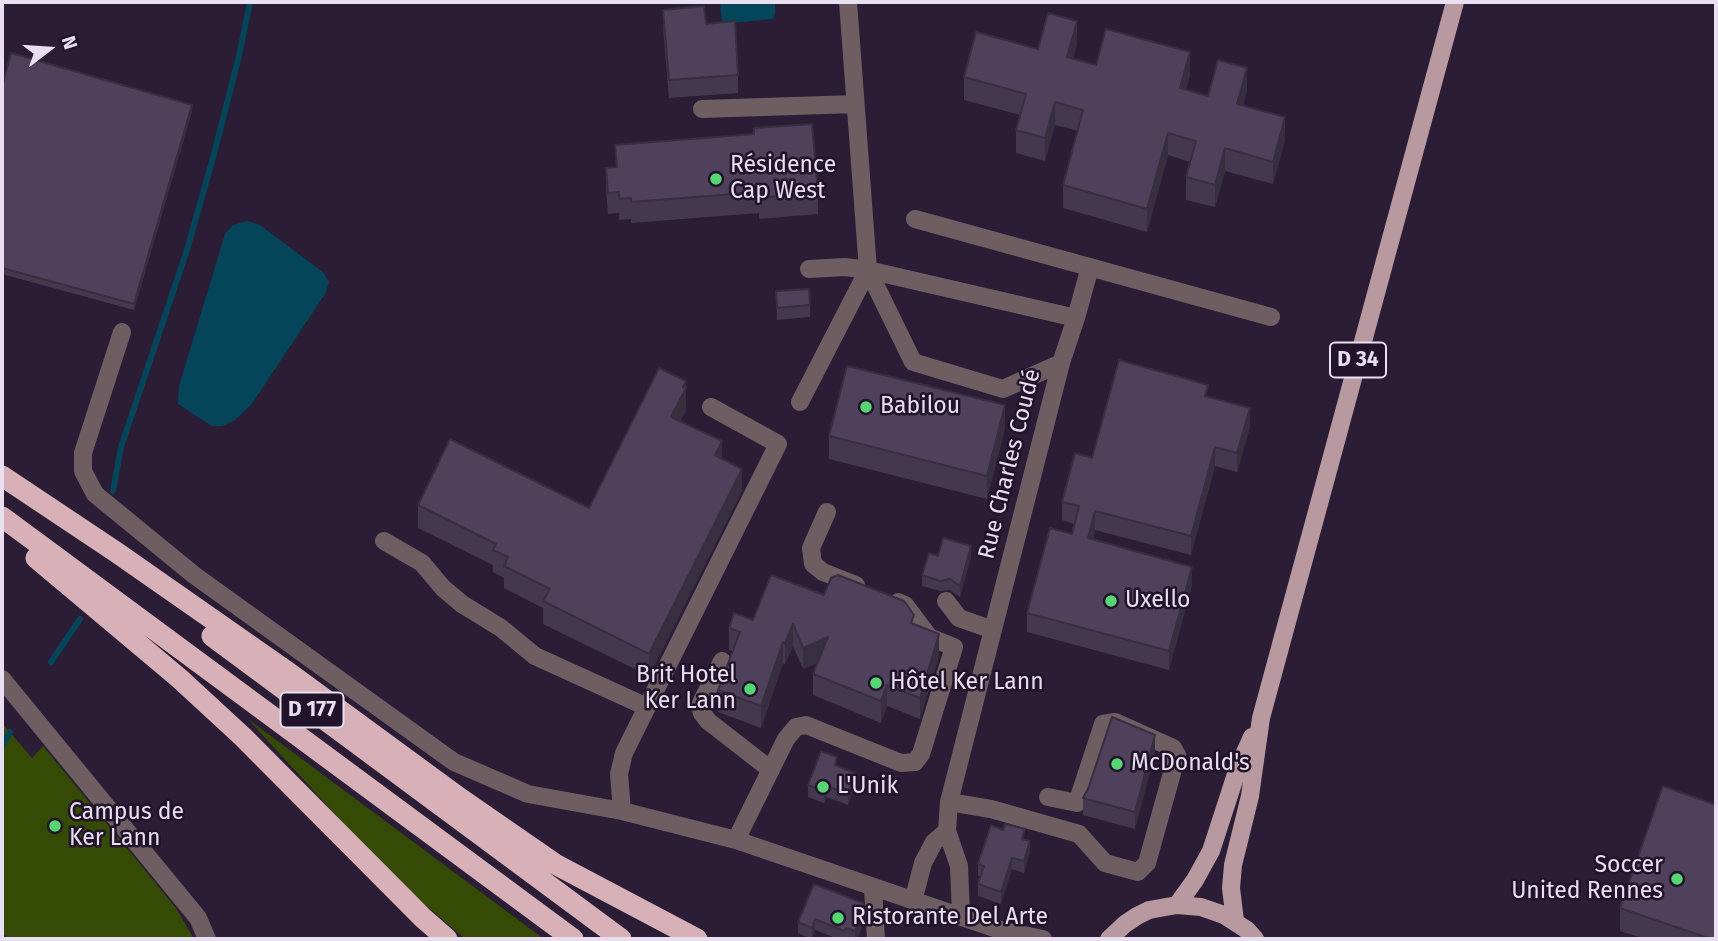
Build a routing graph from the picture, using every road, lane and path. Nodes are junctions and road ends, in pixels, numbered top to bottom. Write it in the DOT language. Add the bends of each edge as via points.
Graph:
graph roads {
  1 [pos="848,2"];
  2 [pos="1455,2"];
  3 [pos="855,104"];
  4 [pos="702,109"];
  5 [pos="915,219"];
  6 [pos="1090,267"];
  7 [pos="809,269"];
  8 [pos="868,270"];
  9 [pos="1271,317"];
  10 [pos="1076,318"];
  11 [pos="121,332"];
  12 [pos="1061,363"];
  13 [pos="800,402"];
  14 [pos="710,407"];
  15 [pos="2,478"];
  16 [pos="827,512"];
  17 [pos="2,517"];
  18 [pos="2,530"];
  19 [pos="384,541"];
  20 [pos="946,601"];
  21 [pos="993,630"];
  22 [pos="722,661"];
  23 [pos="2,679"];
  24 [pos="647,707"];
  25 [pos="1261,718"];
  26 [pos="771,769"];
  27 [pos="1048,797"];
  28 [pos="949,802"];
  29 [pos="622,811"];
  30 [pos="947,831"];
  31 [pos="736,840"];
  32 [pos="873,888"];
  33 [pos="913,901"];
  34 [pos="1177,905"];
  35 [pos="961,915"];
  36 [pos="1235,921"];
  37 [pos="1009,935"];
  38 [pos="207,939"];
  39 [pos="447,939"];
  40 [pos="573,939"];
  41 [pos="621,939"];
  42 [pos="697,939"];
  43 [pos="876,939"];
  44 [pos="1043,939"];
  45 [pos="1109,939"];
  46 [pos="1255,939"];
  1 -- 3 [label="street"];
  2 -- 25 [label="main road, D 34"];
  3 -- 4 [label="street"];
  3 -- 8 [label="street"];
  5 -- 6 [label="street"];
  6 -- 9 [label="street"];
  6 -- 10 [label="street, Rue Charles Coudé"];
  7 -- 8 [label="street"];
  8 -- 10 [label="street"];
  8 -- 12 [label="street" via="913,362 1003,389"];
  8 -- 13 [label="street"];
  10 -- 12 [label="street, Rue Charles Coudé"];
  11 -- 29 [label="street" via="83,453 83,471 95,494 194,575 454,762 528,794"];
  12 -- 21 [label="street, Rue Charles Coudé"];
  14 -- 24 [label="street" via="778,444"];
  15 -- 41 [label="highway, D 177"];
  15 -- 42 [label="highway" via="116,552 555,864"];
  16 -- 26 [label="street" via="811,548 813,564 905,605 929,637 954,647 915,762 901,763 806,725 796,727 786,739"];
  17 -- 40 [label="highway, D 177"];
  18 -- 39 [label="highway" via="234,729"];
  19 -- 24 [label="street" via="422,563 462,604 535,656"];
  20 -- 21 [label="street" via="959,618"];
  21 -- 28 [label="street, Rue Charles Coudé"];
  22 -- 26 [label="street" via="701,705 702,713"];
  23 -- 38 [label="street" via="198,918"];
  24 -- 29 [label="street" via="624,753 619,774"];
  25 -- 34 [label="main road, D 34" via="1238,768 1211,851"];
  25 -- 36 [label="main road, D 34" via="1250,796 1233,865"];
  26 -- 31 [label="street"];
  27 -- 28 [label="street" via="1077,803 1103,724 1115,722 1173,748 1177,755 1147,863 1138,872 1105,863 1079,834"];
  28 -- 30 [label="street, Rue Charles Coudé"];
  29 -- 31 [label="street"];
  30 -- 33 [label="street" via="934,842 923,863"];
  30 -- 35 [label="street, Rue Charles Coudé" via="959,866"];
  31 -- 32 [label="street"];
  32 -- 33 [label="street"];
  32 -- 43 [label="street"];
  33 -- 35 [label="street"];
  34 -- 36 [label="main road" via="1213,910"];
  34 -- 45 [label="main road" via="1136,916"];
  35 -- 37 [label="street"];
  36 -- 46 [label="main road"];
  37 -- 44 [label="street"];
}
